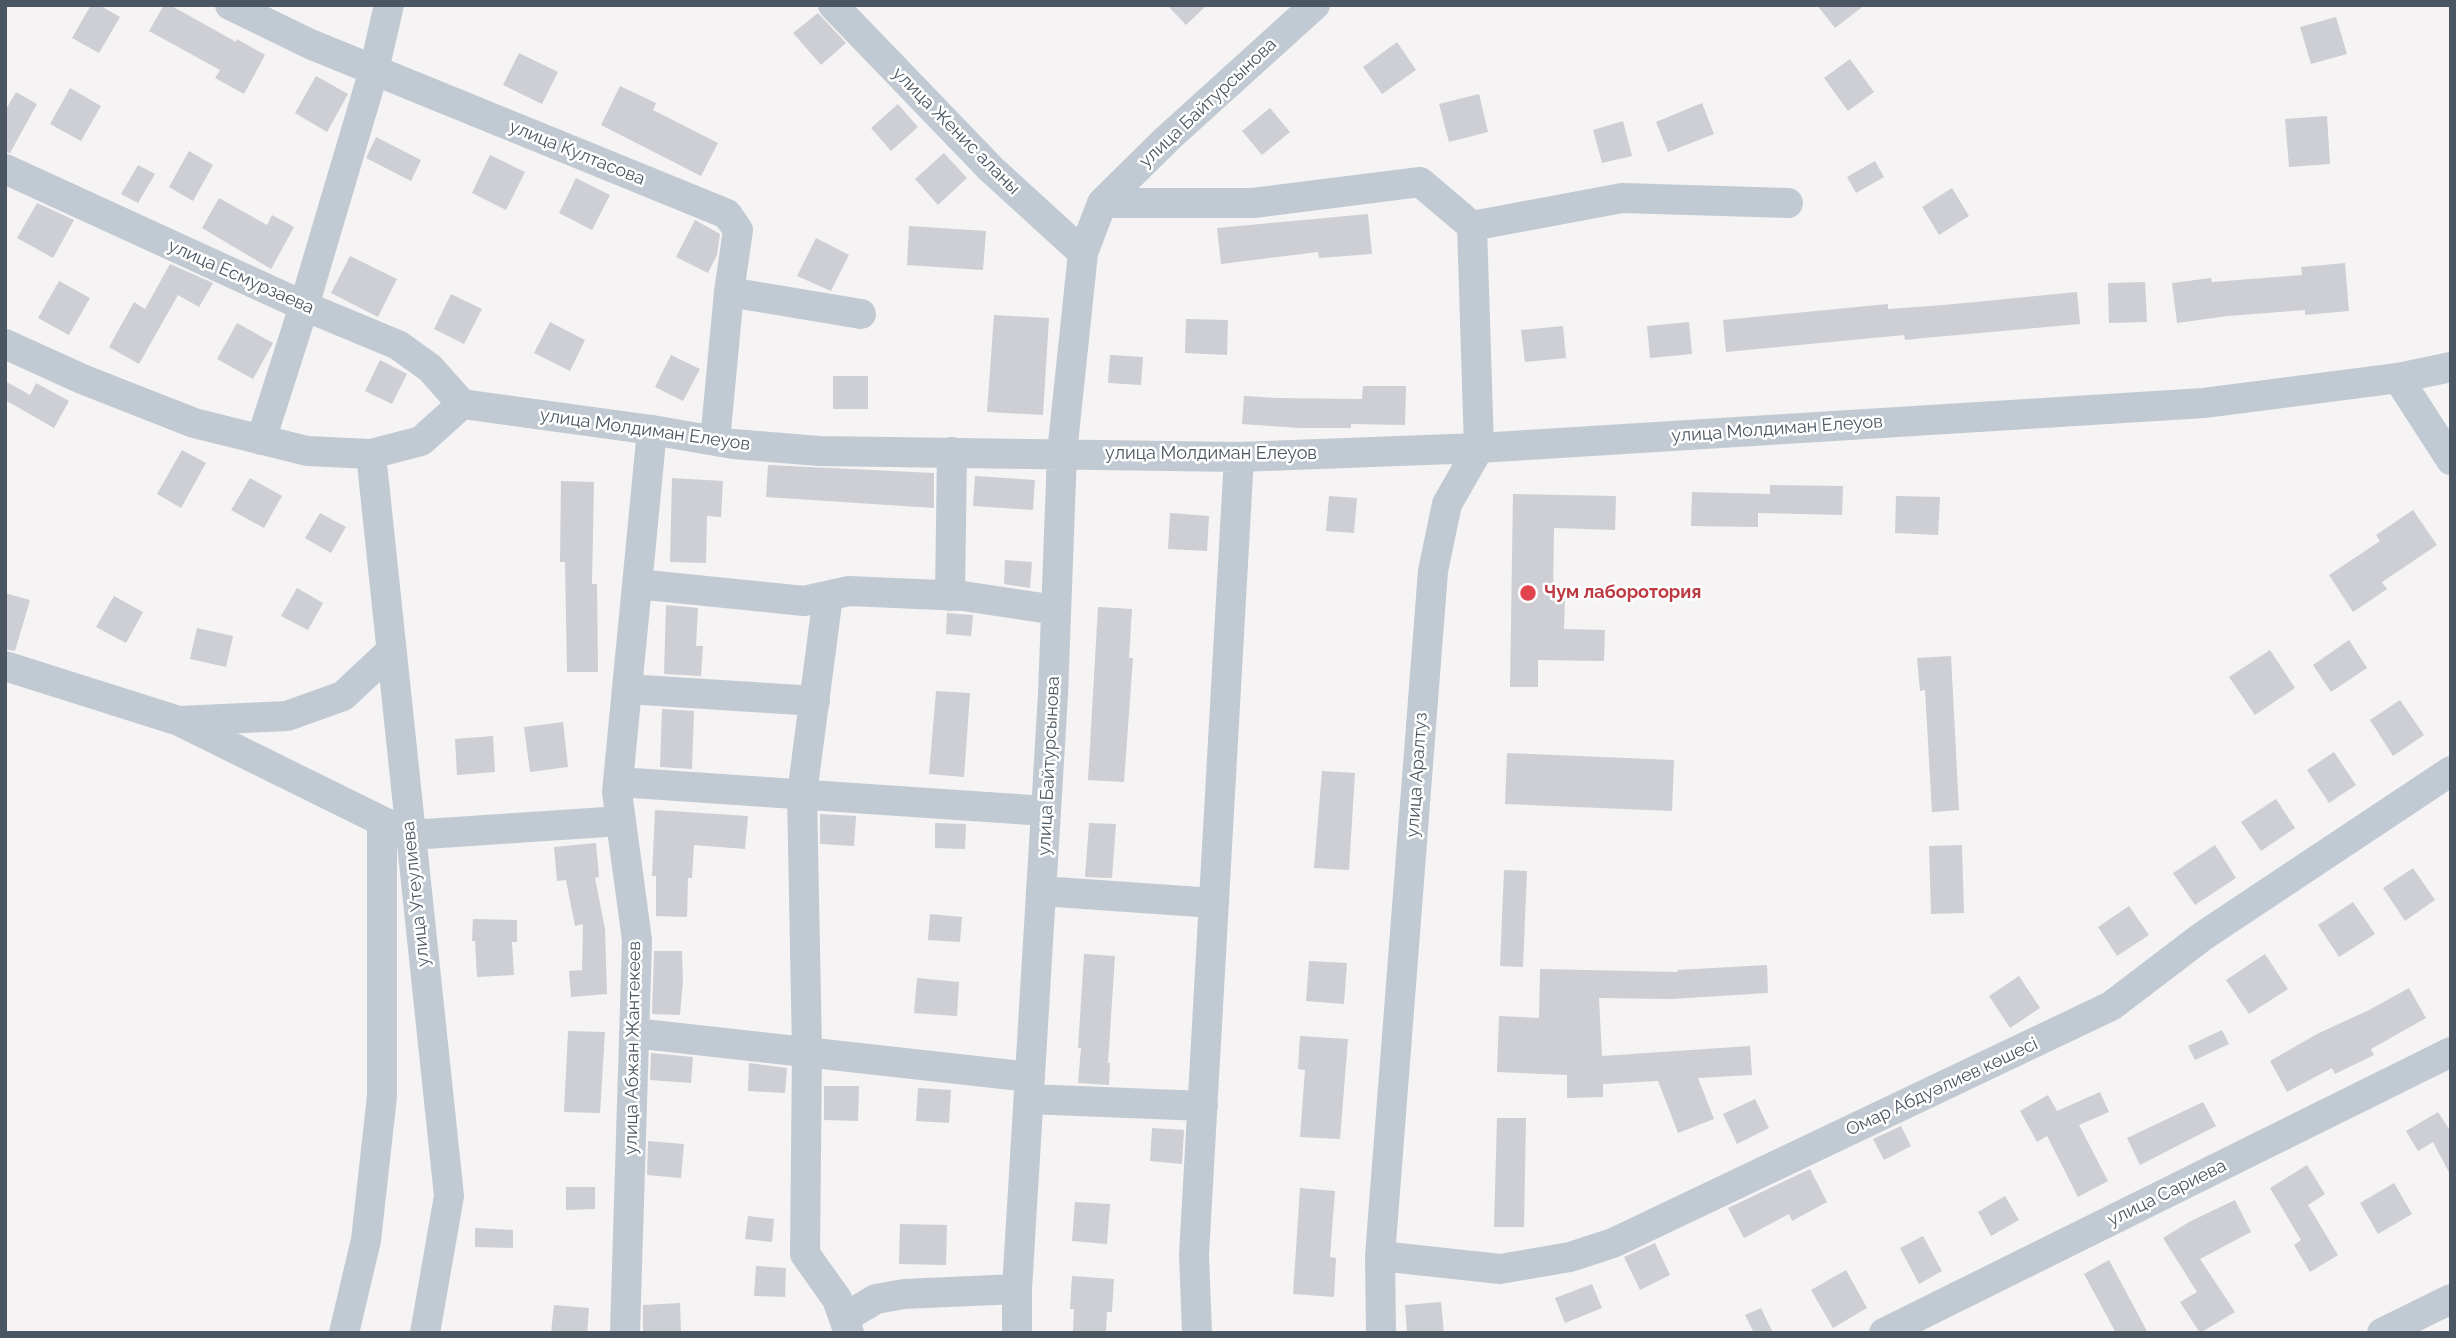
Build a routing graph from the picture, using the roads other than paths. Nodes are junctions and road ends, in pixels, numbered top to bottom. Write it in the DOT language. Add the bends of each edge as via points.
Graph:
graph roads {
  1 [pos="230,5"];
  2 [pos="389,5"];
  3 [pos="833,5"];
  4 [pos="1315,5"];
  5 [pos="374,70"];
  6 [pos="6,170"];
  7 [pos="1102,203"];
  8 [pos="1788,203"];
  9 [pos="1472,226"];
  10 [pos="1083,253"];
  11 [pos="729,292"];
  12 [pos="304,306"];
  13 [pos="861,314"];
  14 [pos="5,344"];
  15 [pos="2451,368"];
  16 [pos="2398,378"];
  17 [pos="462,404"];
  18 [pos="652,430"];
  19 [pos="261,440"];
  20 [pos="715,441"];
  21 [pos="1479,448"];
  22 [pos="952,452"];
  23 [pos="1062,453"];
  24 [pos="371,454"];
  25 [pos="1239,457"];
  26 [pos="2451,460"];
  27 [pos="637,584"];
  28 [pos="828,596"];
  29 [pos="950,596"];
  30 [pos="1056,610"];
  31 [pos="391,651"];
  32 [pos="5,666"];
  33 [pos="627,689"];
  34 [pos="814,701"];
  35 [pos="179,721"];
  36 [pos="2451,771"];
  37 [pos="618,782"];
  38 [pos="803,794"];
  39 [pos="1046,811"];
  40 [pos="621,821"];
  41 [pos="382,823"];
  42 [pos="410,835"];
  43 [pos="1041,891"];
  44 [pos="1214,902"];
  45 [pos="634,1033"];
  46 [pos="807,1052"];
  47 [pos="2451,1052"];
  48 [pos="1029,1088"];
  49 [pos="1203,1106"];
  50 [pos="1380,1256"];
  51 [pos="1017,1289"];
  52 [pos="2451,1299"];
  53 [pos="846,1325"];
  54 [pos="344,1333"];
  55 [pos="425,1333"];
  56 [pos="625,1333"];
  57 [pos="1017,1333"];
  58 [pos="1197,1333"];
  59 [pos="1381,1333"];
  60 [pos="1884,1333"];
  61 [pos="2382,1333"];
  1 -- 5 [label="street, улица Култасова"];
  2 -- 5 [label="street"];
  3 -- 10 [label="street, улица Женис аланы" via="991,169"];
  4 -- 7 [label="street, улица Байтурсынова"];
  5 -- 11 [label="street, улица Култасова" via="727,214 738,230"];
  5 -- 12 [label="street"];
  6 -- 12 [label="street, улица Есмурзаева"];
  7 -- 9 [label="street" via="1253,203 1420,182"];
  7 -- 10 [label="street, улица Байтурсынова"];
  8 -- 9 [label="street" via="1622,198"];
  9 -- 21 [label="street"];
  10 -- 23 [label="street, улица Байтурсынова"];
  11 -- 13 [label="street"];
  11 -- 20 [label="street, улица Култасова"];
  12 -- 17 [label="street, улица Есмурзаева" via="398,345 430,368"];
  12 -- 19 [label="street"];
  14 -- 19 [label="street" via="194,423"];
  15 -- 16 [label="street, улица Молдиман Елеуов"];
  16 -- 21 [label="street, улица Молдиман Елеуов" via="2204,403"];
  16 -- 26 [label="street"];
  17 -- 18 [label="street, улица Молдиман Елеуов"];
  17 -- 24 [label="street" via="421,441"];
  18 -- 20 [label="street, улица Молдиман Елеуов"];
  18 -- 27 [label="street, улица Абжан Жантекеев"];
  19 -- 24 [label="street" via="307,451"];
  20 -- 22 [label="street, улица Молдиман Елеуов" via="819,451"];
  21 -- 25 [label="street, улица Молдиман Елеуов"];
  21 -- 50 [label="street, улица Аралтуз" via="1447,504 1433,570"];
  22 -- 23 [label="street, улица Молдиман Елеуов"];
  22 -- 29 [label="street"];
  23 -- 25 [label="street, улица Молдиман Елеуов"];
  23 -- 30 [label="street, улица Байтурсынова"];
  24 -- 31 [label="street, улица Утеулиева"];
  25 -- 44 [label="street"];
  27 -- 28 [label="street" via="804,601"];
  27 -- 33 [label="street, улица Абжан Жантекеев"];
  28 -- 29 [label="street" via="849,591"];
  28 -- 34 [label="street"];
  29 -- 30 [label="street"];
  30 -- 39 [label="street, улица Байтурсынова"];
  31 -- 35 [label="street" via="343,696 288,716"];
  31 -- 42 [label="street, улица Утеулиева"];
  32 -- 35 [label="street"];
  33 -- 34 [label="street"];
  33 -- 37 [label="street, улица Абжан Жантекеев"];
  34 -- 38 [label="street"];
  35 -- 41 [label="street"];
  36 -- 50 [label="street, Омар Абдуәлиев көшесі" via="2203,936 2111,1006 1613,1243 1570,1257 1500,1269"];
  37 -- 38 [label="street"];
  37 -- 40 [label="street, улица Абжан Жантекеев"];
  38 -- 39 [label="street"];
  38 -- 46 [label="street"];
  39 -- 43 [label="street, улица Байтурсынова"];
  40 -- 42 [label="street"];
  40 -- 45 [label="street, улица Абжан Жантекеев" via="637,940"];
  41 -- 42 [label="street"];
  41 -- 54 [label="street" via="382,1096 366,1240"];
  42 -- 55 [label="street, улица Утеулиева" via="449,1196"];
  43 -- 44 [label="street"];
  43 -- 48 [label="street, улица Байтурсынова"];
  44 -- 49 [label="street"];
  45 -- 46 [label="street"];
  45 -- 56 [label="street, улица Абжан Жантекеев"];
  46 -- 48 [label="street"];
  46 -- 53 [label="street" via="804,1254 837,1299"];
  47 -- 60 [label="street, улица Сариева"];
  48 -- 49 [label="street"];
  48 -- 51 [label="street, улица Байтурсынова"];
  49 -- 58 [label="street" via="1195,1255"];
  50 -- 59 [label="street, улица Аралтуз"];
  51 -- 53 [label="street" via="876,1299"];
  51 -- 57 [label="street, улица Байтурсынова"];
  52 -- 61 [label="street"];
}
